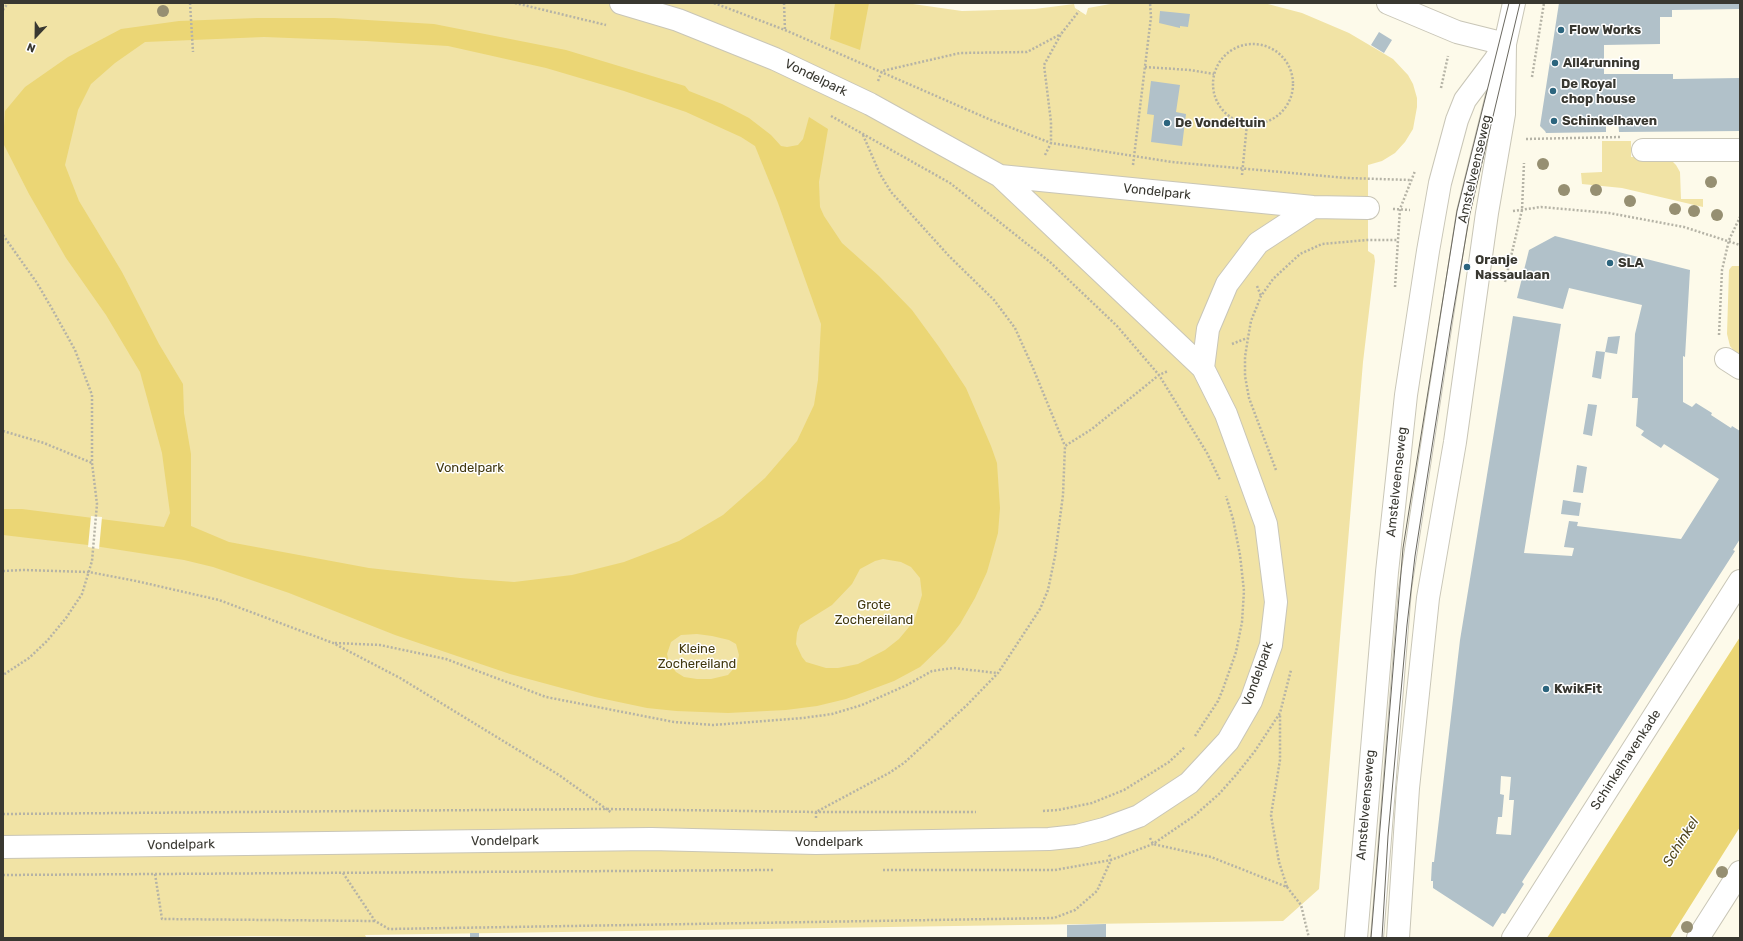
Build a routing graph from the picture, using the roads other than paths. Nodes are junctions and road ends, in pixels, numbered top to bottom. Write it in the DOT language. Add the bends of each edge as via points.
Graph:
graph roads {
  1 [pos="621,3"];
  2 [pos="1388,3"];
  3 [pos="1514,3"];
  4 [pos="1505,44"];
  5 [pos="1643,150"];
  6 [pos="1740,150"];
  7 [pos="1000,176"];
  8 [pos="1313,207"];
  9 [pos="1368,208"];
  10 [pos="1203,368"];
  11 [pos="1740,581"];
  12 [pos="3,847"];
  13 [pos="1740,872"];
  14 [pos="1356,938"];
  15 [pos="1377,938"];
  16 [pos="1398,938"];
  17 [pos="1513,938"];
  18 [pos="1698,938"];
  1 -- 7 [label="street, Vondelpark" via="678,20 775,58 870,104"];
  2 -- 4 [label="street" via="1457,32"];
  3 -- 4 [label="street, Amstelveenseweg"];
  4 -- 14 [label="street, Amstelveenseweg" via="1465,100 1457,120 1440,183 1428,251 1406,395 1387,572"];
  4 -- 15 [label="lane, Amstelveenseweg" via="1463,212 1405,589"];
  4 -- 16 [label="street, Amstelveenseweg" via="1504,114 1487,213 1455,442 1428,598 1408,788"];
  5 -- 6 [label="street"];
  7 -- 8 [label="street, Vondelpark"];
  7 -- 10 [label="street, Vondelpark"];
  8 -- 9 [label="street, Vondelpark"];
  8 -- 10 [label="street" via="1258,243 1227,284 1208,329"];
  10 -- 12 [label="street, Vondelpark" via="1226,414 1266,524 1276,602 1271,645 1251,701 1228,741 1189,783 1138,816 1077,836 1049,839 816,843 651,839"];
  11 -- 17 [label="street, Schinkelhavenkade"];
  13 -- 18 [label="street"];
}
